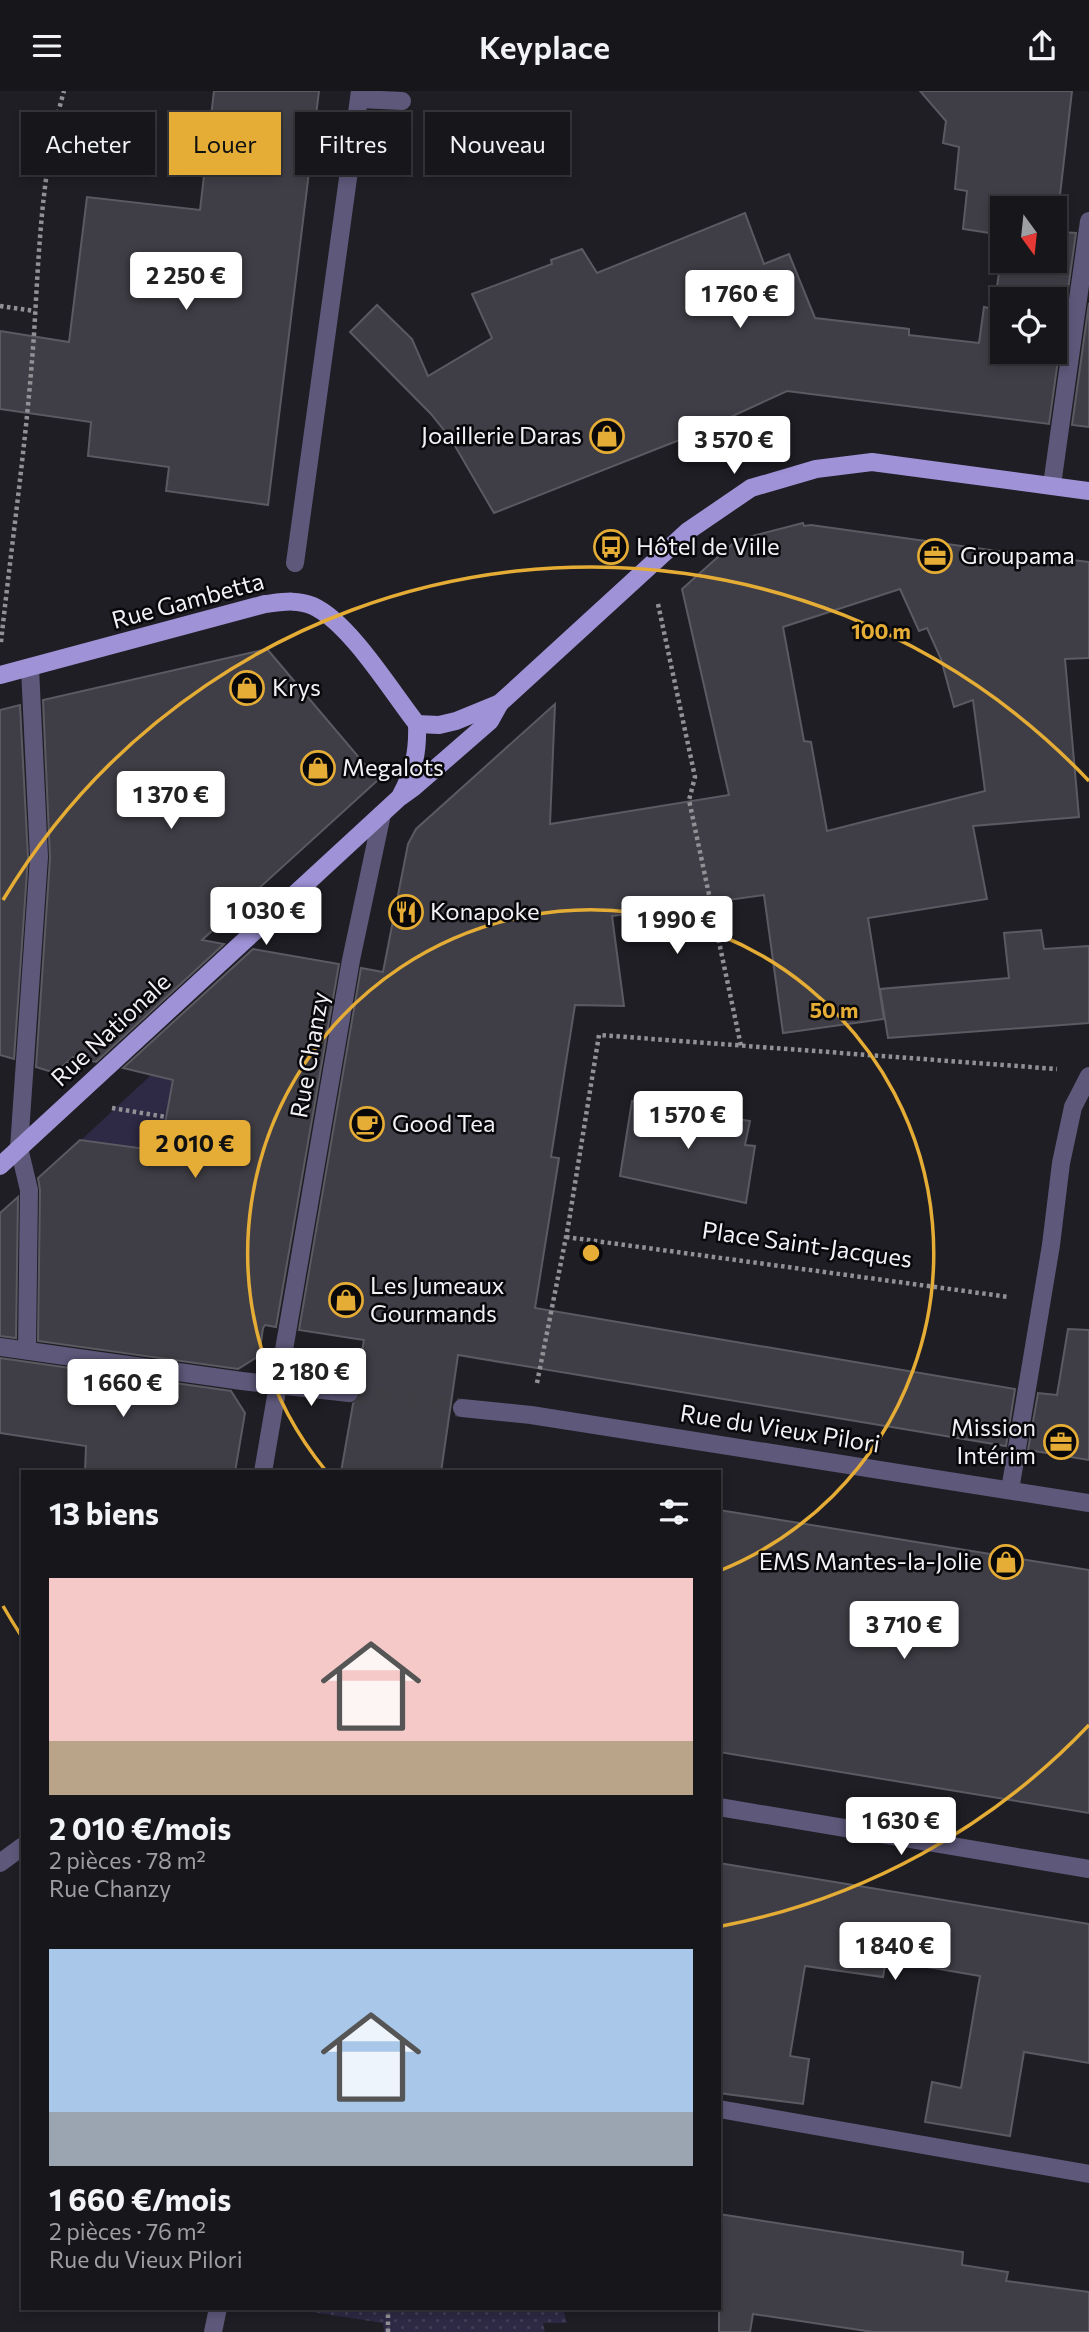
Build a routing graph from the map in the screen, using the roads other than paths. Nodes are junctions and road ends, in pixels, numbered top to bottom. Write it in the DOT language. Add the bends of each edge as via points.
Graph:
graph roads {
  1 [pos="359,95"];
  2 [pos="402,101"];
  3 [pos="1089,221"];
  4 [pos="1052,485"];
  5 [pos="1089,491"];
  6 [pos="295,562"];
  7 [pos="30,668"];
  8 [pos="0,675"];
  9 [pos="500,703"];
  10 [pos="417,724"];
  11 [pos="399,798"];
  12 [pos="382,814"];
  13 [pos="1089,1076"];
  14 [pos="19,1148"];
  15 [pos="0,1166"];
  16 [pos="0,1346"];
  17 [pos="27,1350"];
  18 [pos="277,1385"];
  19 [pos="349,1393"];
  20 [pos="462,1408"];
  21 [pos="263,1470"];
  22 [pos="1010,1490"];
  23 [pos="1089,1503"];
  24 [pos="721,1807"];
  25 [pos="21,1847"];
  26 [pos="0,1863"];
  27 [pos="1089,1869"];
  28 [pos="721,2109"];
  29 [pos="1089,2174"];
  30 [pos="218,2310"];
  31 [pos="213,2332"];
  1 -- 2 [label="street"];
  1 -- 6 [label="street"];
  3 -- 4 [label="street"];
  4 -- 5 [label="main road"];
  4 -- 9 [label="main road" via="872,462 816,469 751,488 688,531"];
  7 -- 8 [label="main road, Rue Gambetta"];
  7 -- 10 [label="main road, Rue Gambetta" via="265,604 293,601 338,623"];
  7 -- 14 [label="street" via="39,857"];
  9 -- 10 [label="main road" via="456,722"];
  9 -- 11 [label="main road, Rue Nationale" via="490,721"];
  10 -- 11 [label="main road" via="414,768"];
  11 -- 12 [label="main road, Rue Nationale"];
  12 -- 14 [label="main road, Rue Nationale"];
  12 -- 18 [label="street, Rue Chanzy" via="351,960"];
  13 -- 22 [label="street" via="1073,1107 1061,1163"];
  14 -- 15 [label="main road, Rue Nationale"];
  14 -- 17 [label="street" via="29,1190"];
  16 -- 17 [label="street"];
  17 -- 18 [label="street"];
  18 -- 19 [label="street"];
  18 -- 21 [label="street, Rue Chanzy"];
  20 -- 22 [label="street, Rue du Vieux Pilori"];
  22 -- 23 [label="street, Rue du Vieux Pilori"];
  24 -- 27 [label="street"];
  25 -- 26 [label="street"];
  28 -- 29 [label="street"];
  30 -- 31 [label="street"];
}
